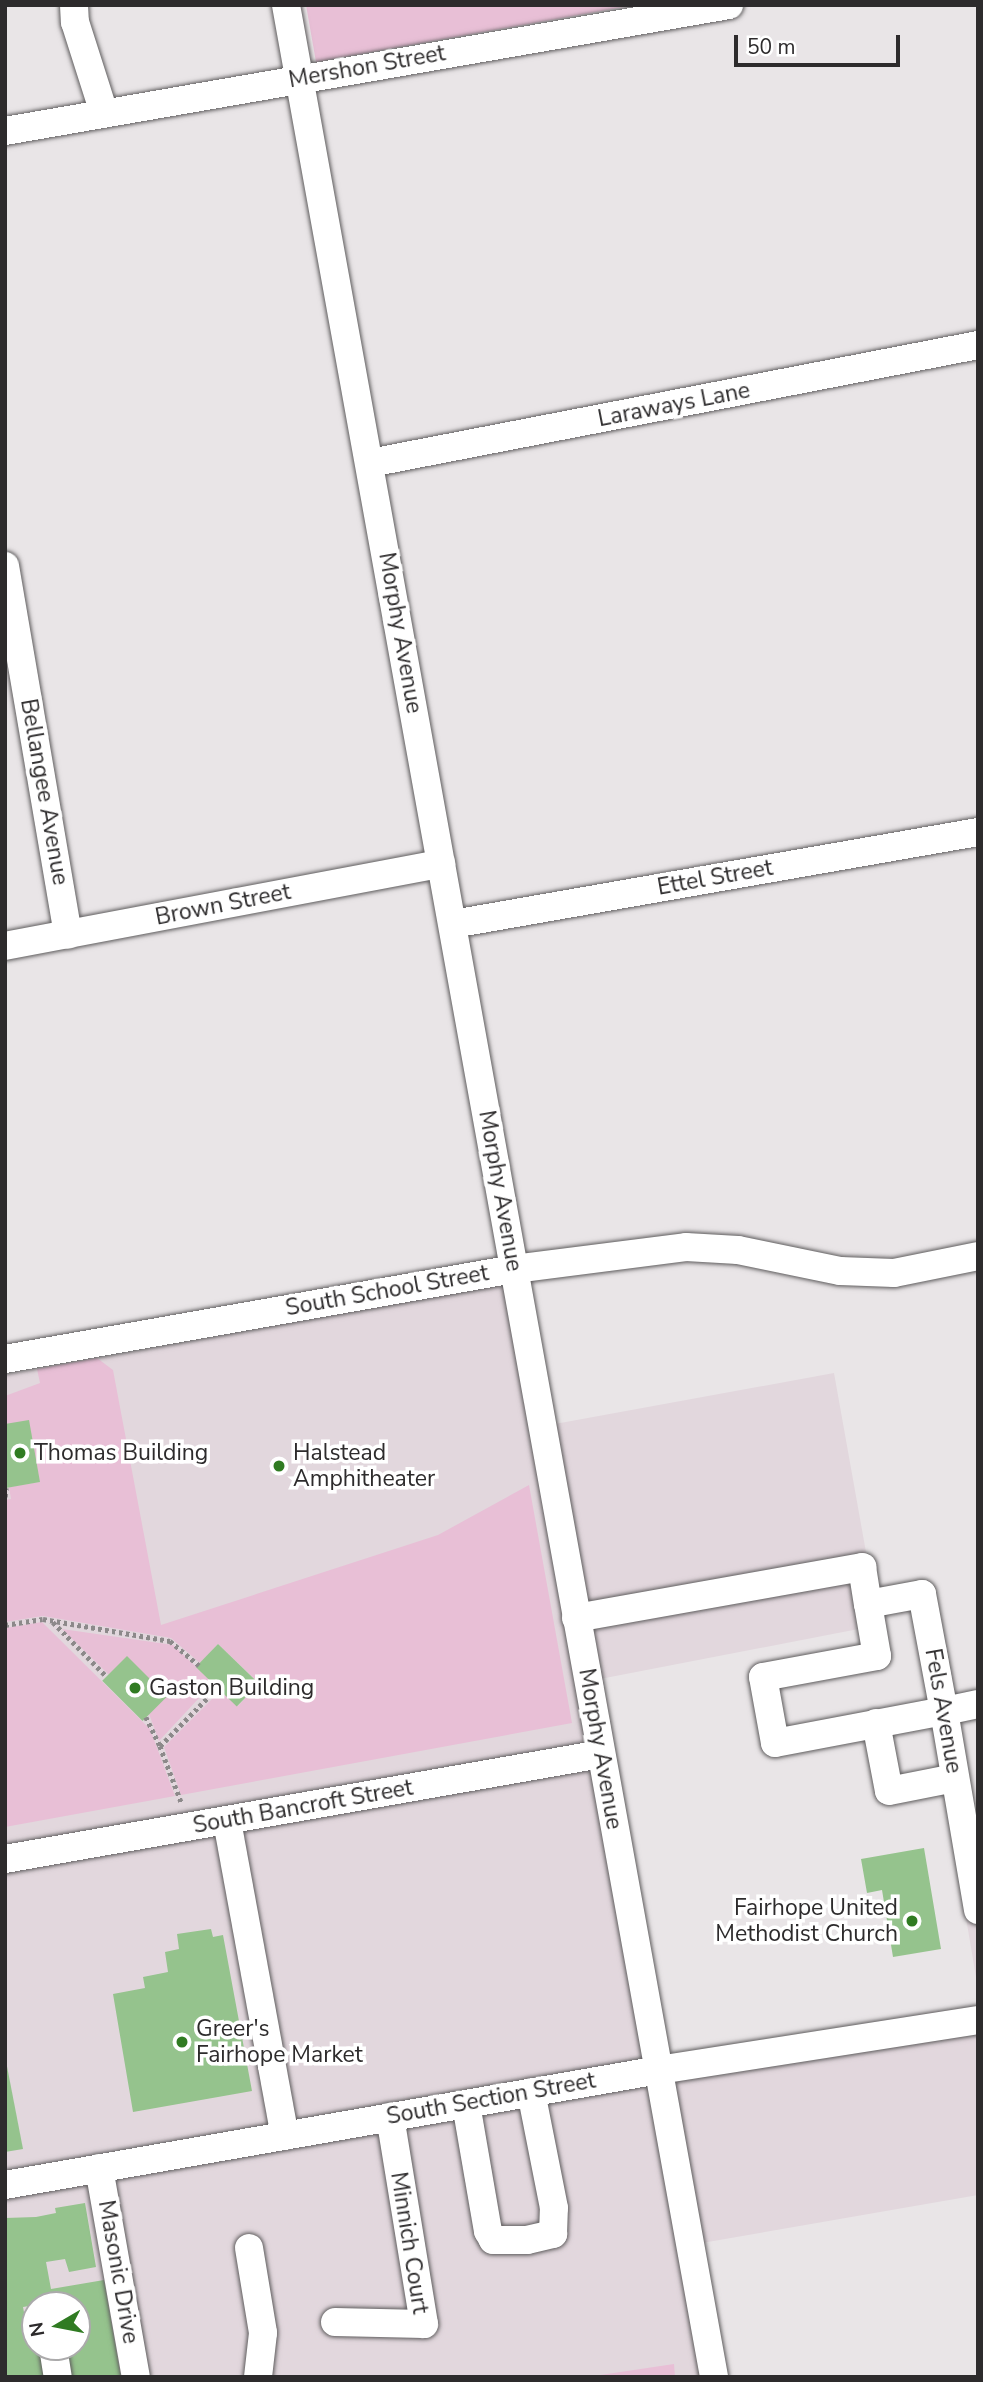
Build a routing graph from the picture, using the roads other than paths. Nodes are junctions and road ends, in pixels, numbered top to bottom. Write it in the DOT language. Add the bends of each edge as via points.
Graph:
graph roads {
  1 [pos="74,5"];
  2 [pos="286,5"];
  3 [pos="729,5"];
  4 [pos="299,78"];
  5 [pos="104,113"];
  6 [pos="5,131"];
  7 [pos="978,345"];
  8 [pos="370,463"];
  9 [pos="5,566"];
  10 [pos="978,832"];
  11 [pos="441,864"];
  12 [pos="453,924"];
  13 [pos="68,935"];
  14 [pos="5,946"];
  15 [pos="978,1256"];
  16 [pos="514,1269"];
  17 [pos="5,1359"];
  18 [pos="868,1604"];
  19 [pos="576,1618"];
  20 [pos="978,1704"];
  21 [pos="944,1711"];
  22 [pos="876,1723"];
  23 [pos="601,1754"];
  24 [pos="955,1778"];
  25 [pos="227,1821"];
  26 [pos="5,1859"];
  27 [pos="978,1910"];
  28 [pos="978,2020"];
  29 [pos="659,2070"];
  30 [pos="531,2092"];
  31 [pos="466,2104"];
  32 [pos="390,2117"];
  33 [pos="285,2136"];
  34 [pos="99,2168"];
  35 [pos="5,2185"];
  36 [pos="249,2248"];
  37 [pos="335,2322"];
  38 [pos="136,2377"];
  39 [pos="258,2377"];
  40 [pos="715,2377"];
  1 -- 5 [label="street" via="75,22"];
  2 -- 4 [label="street, Morphy Avenue"];
  3 -- 4 [label="street, Mershon Street"];
  4 -- 5 [label="street, Mershon Street"];
  4 -- 8 [label="street, Morphy Avenue"];
  5 -- 6 [label="street, Mershon Street"];
  7 -- 8 [label="street, Laraways Lane"];
  8 -- 11 [label="street, Morphy Avenue"];
  9 -- 13 [label="street, Bellangee Avenue"];
  10 -- 12 [label="street, Ettel Street"];
  11 -- 12 [label="street, Morphy Avenue"];
  11 -- 13 [label="street, Brown Street"];
  12 -- 16 [label="street, Morphy Avenue"];
  13 -- 14 [label="street, Brown Street"];
  15 -- 16 [label="street, South School Street" via="894,1273 840,1271 738,1250 686,1247"];
  16 -- 17 [label="street, South School Street"];
  16 -- 19 [label="street, Morphy Avenue"];
  18 -- 19 [label="street" via="862,1567"];
  18 -- 21 [label="street, Fels Avenue" via="922,1594"];
  18 -- 22 [label="street" via="877,1656 764,1677 775,1743"];
  19 -- 23 [label="street, Morphy Avenue"];
  20 -- 21 [label="street"];
  21 -- 22 [label="street"];
  21 -- 24 [label="street, Fels Avenue"];
  22 -- 24 [label="street" via="889,1791"];
  23 -- 25 [label="street, South Bancroft Street"];
  23 -- 29 [label="street, Morphy Avenue"];
  24 -- 27 [label="street, Fels Avenue"];
  25 -- 26 [label="street, South Bancroft Street"];
  25 -- 33 [label="street"];
  28 -- 29 [label="street, South Section Street"];
  29 -- 30 [label="street, South Section Street"];
  29 -- 40 [label="street, Morphy Avenue"];
  30 -- 31 [label="street, South Section Street"];
  30 -- 31 [label="street" via="554,2208 553,2234 527,2240 493,2240 488,2231"];
  31 -- 32 [label="street, South Section Street"];
  32 -- 33 [label="street, South Section Street"];
  32 -- 37 [label="street, Minnich Court" via="424,2324"];
  33 -- 34 [label="street, South Section Street"];
  34 -- 35 [label="street, South Section Street"];
  34 -- 38 [label="street, Masonic Drive"];
  36 -- 39 [label="street" via="262,2333"];
}
